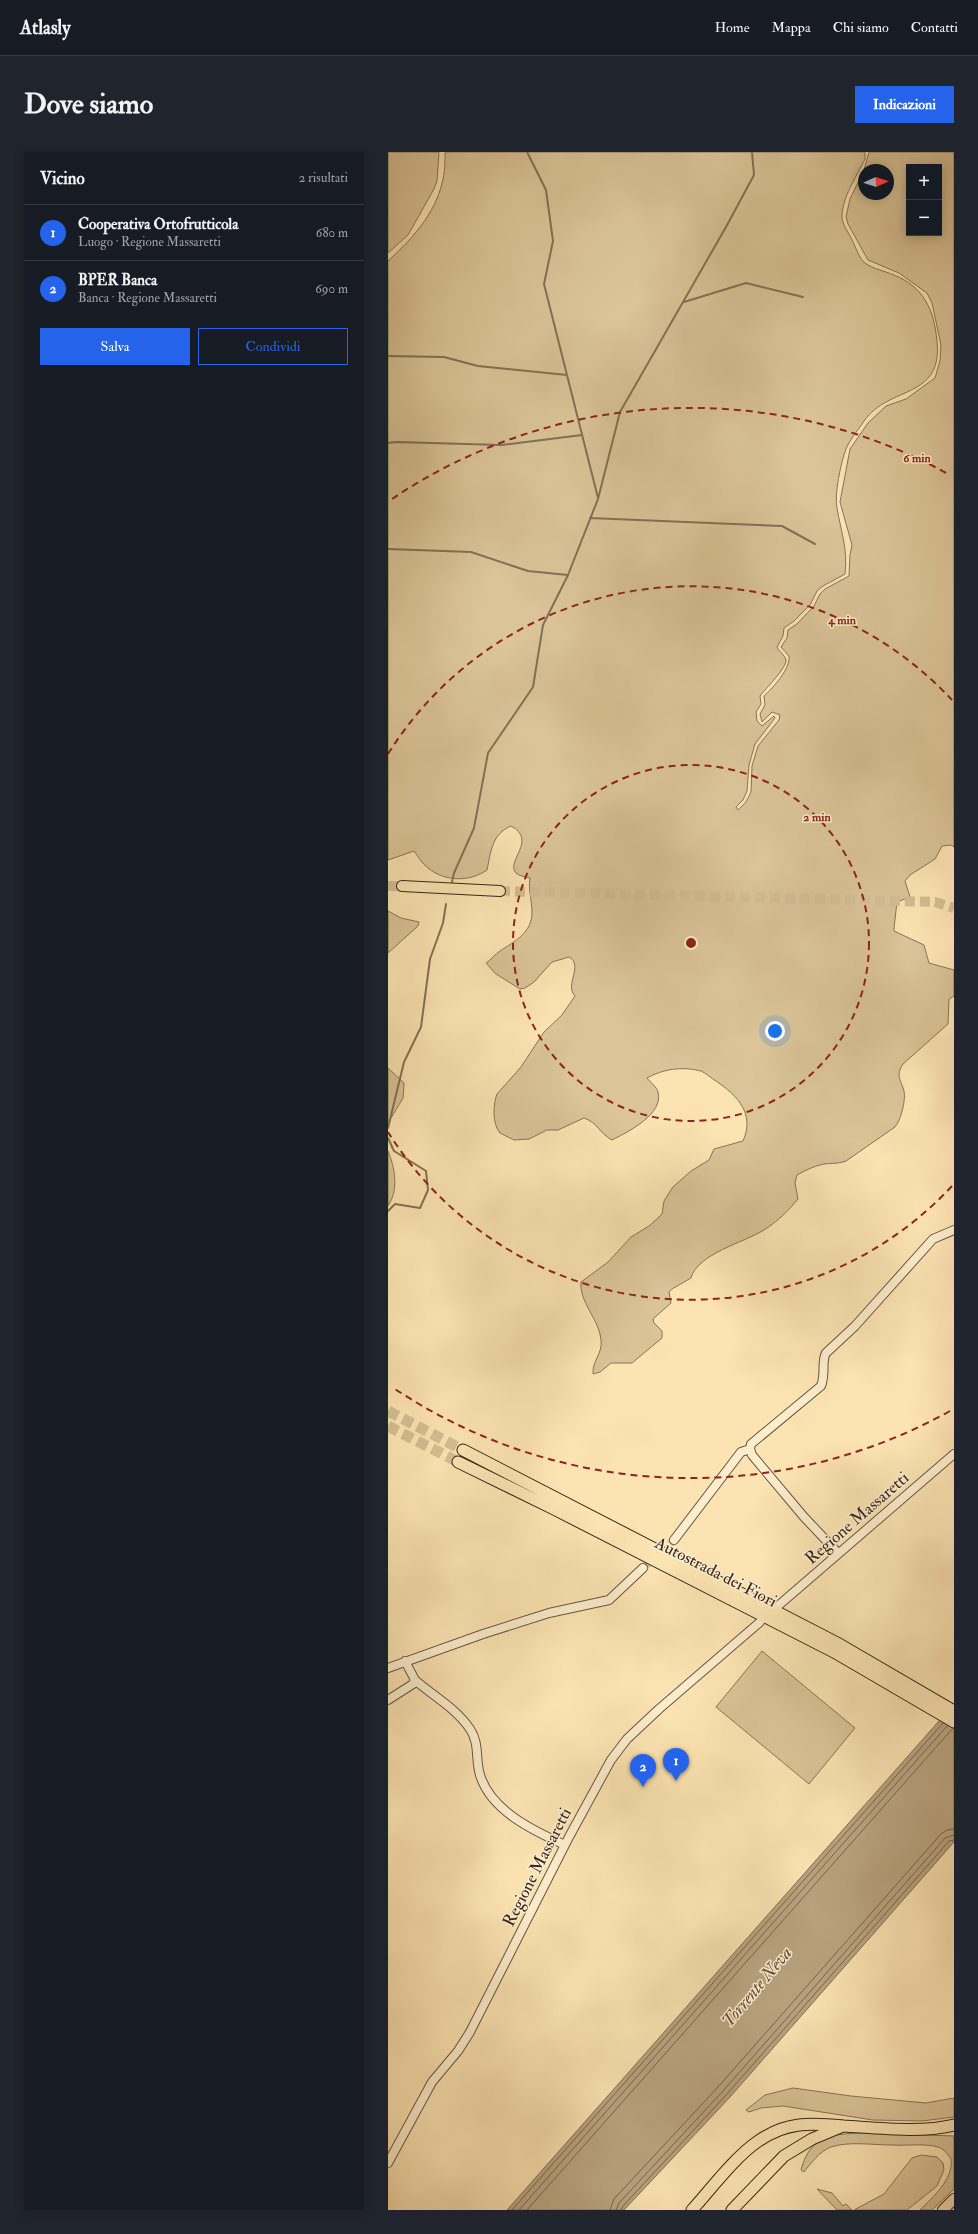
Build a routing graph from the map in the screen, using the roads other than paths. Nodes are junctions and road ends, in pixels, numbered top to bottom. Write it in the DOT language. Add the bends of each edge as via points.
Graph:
graph roads {
  1 [pos="402,886"];
  2 [pos="500,890"];
  3 [pos="954,1230"];
  4 [pos="750,1449"];
  5 [pos="463,1450"];
  6 [pos="954,1454"];
  7 [pos="458,1462"];
  8 [pos="674,1540"];
  9 [pos="838,1553"];
  10 [pos="643,1568"];
  11 [pos="779,1605"];
  12 [pos="760,1622"];
  13 [pos="836,1648"];
  14 [pos="405,1661"];
  15 [pos="388,1668"];
  16 [pos="415,1680"];
  17 [pos="388,1700"];
  18 [pos="954,1710"];
  19 [pos="954,1722"];
  20 [pos="565,1845"];
  21 [pos="954,2125"];
  22 [pos="844,2126"];
  23 [pos="388,2163"];
  24 [pos="954,2199"];
  25 [pos="692,2210"];
  26 [pos="732,2210"];
  27 [pos="943,2210"];
  1 -- 2 [label="main road"];
  3 -- 4 [label="street" via="933,1239 855,1326 826,1353 823,1358 825,1377 821,1386 758,1437"];
  4 -- 8 [label="street" via="741,1452"];
  4 -- 9 [label="street" via="752,1455 804,1517"];
  5 -- 13 [label="highway, Autostrada dei Fiori"];
  6 -- 9 [label="street, Regione Massaretti"];
  7 -- 13 [label="highway, Autostrada dei Fiori"];
  9 -- 11 [label="street, Regione Massaretti"];
  10 -- 14 [label="street" via="609,1600 549,1613"];
  12 -- 20 [label="street, Regione Massaretti" via="627,1739 611,1760"];
  13 -- 18 [label="highway, Autostrada dei Fiori"];
  13 -- 19 [label="highway, Autostrada dei Fiori"];
  14 -- 15 [label="street"];
  14 -- 16 [label="street"];
  16 -- 17 [label="street" via="413,1684"];
  16 -- 20 [label="street" via="458,1714 469,1728 478,1747 480,1776 493,1798 507,1812"];
  20 -- 23 [label="street, Regione Massaretti" via="470,2032 432,2082"];
  21 -- 22 [label="highway" via="919,2129"];
  22 -- 25 [label="highway" via="813,2122 794,2125 757,2142"];
  22 -- 26 [label="highway" via="812,2139 784,2156"];
  24 -- 27 [label="main road"];
}
